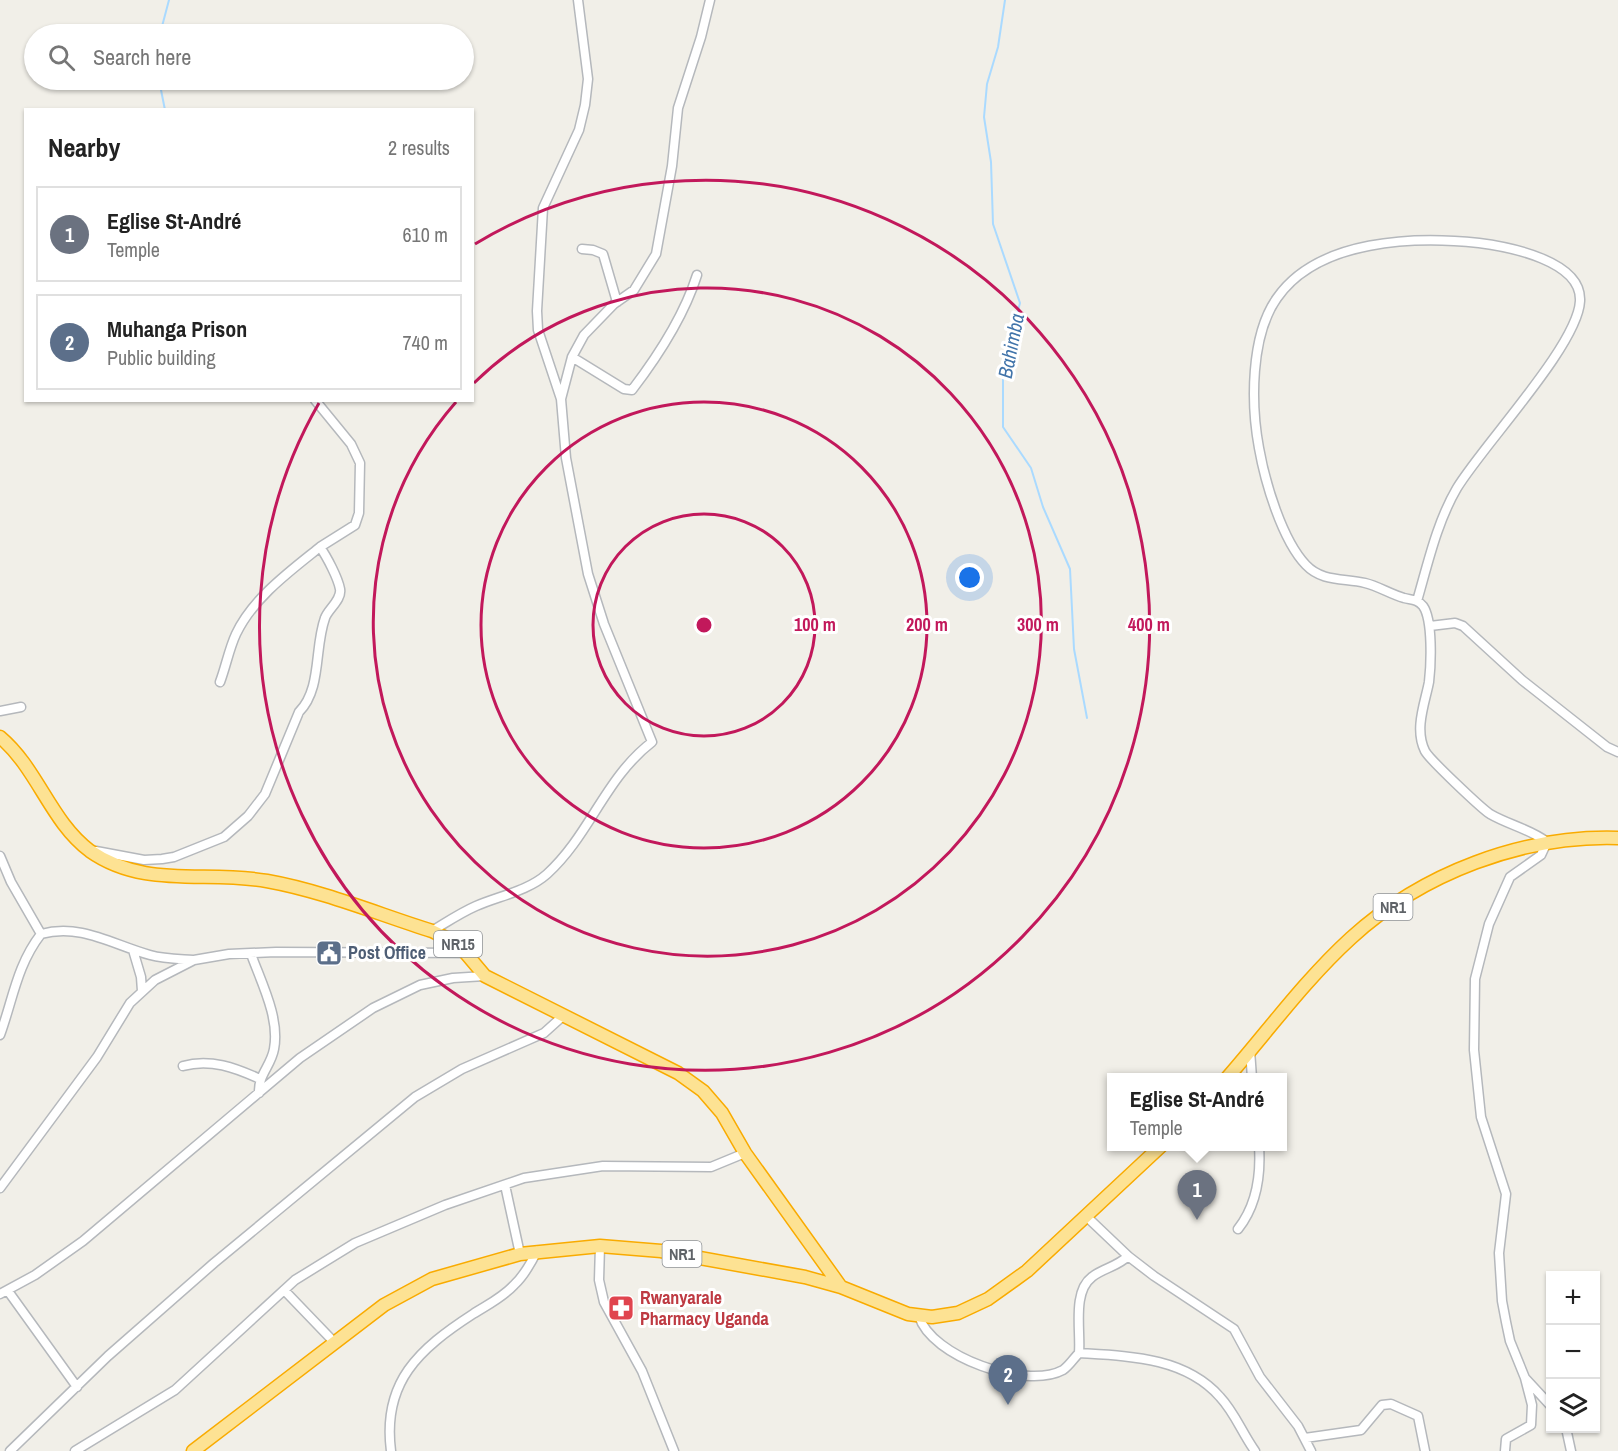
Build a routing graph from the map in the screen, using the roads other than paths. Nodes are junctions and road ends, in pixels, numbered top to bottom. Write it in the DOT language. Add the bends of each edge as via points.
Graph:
graph roads {
  1 [pos="578,0"];
  2 [pos="710,0"];
  3 [pos="582,249"];
  4 [pos="696,275"];
  5 [pos="617,302"];
  6 [pos="572,357"];
  7 [pos="561,399"];
  8 [pos="317,402"];
  9 [pos="320,548"];
  10 [pos="1417,601"];
  11 [pos="1430,626"];
  12 [pos="220,682"];
  13 [pos="21,707"];
  14 [pos="0,711"];
  15 [pos="0,738"];
  16 [pos="1618,752"];
  17 [pos="1618,838"];
  18 [pos="1547,842"];
  19 [pos="89,850"];
  20 [pos="0,856"];
  21 [pos="432,931"];
  22 [pos="41,934"];
  23 [pos="133,950"];
  24 [pos="467,953"];
  25 [pos="251,954"];
  26 [pos="194,960"];
  27 [pos="485,976"];
  28 [pos="142,991"];
  29 [pos="564,1015"];
  30 [pos="0,1035"];
  31 [pos="1250,1050"];
  32 [pos="183,1066"];
  33 [pos="1230,1073"];
  34 [pos="1252,1073"];
  35 [pos="260,1079"];
  36 [pos="260,1093"];
  37 [pos="1156,1151"];
  38 [pos="1259,1151"];
  39 [pos="745,1153"];
  40 [pos="505,1185"];
  41 [pos="0,1188"];
  42 [pos="1087,1217"];
  43 [pos="1239,1229"];
  44 [pos="600,1246"];
  45 [pos="538,1250"];
  46 [pos="520,1254"];
  47 [pos="1128,1256"];
  48 [pos="841,1287"];
  49 [pos="284,1290"];
  50 [pos="2,1293"];
  51 [pos="919,1316"];
  52 [pos="334,1342"];
  53 [pos="1079,1353"];
  54 [pos="1525,1378"];
  55 [pos="77,1387"];
  56 [pos="1546,1400"];
  57 [pos="1567,1433"];
  58 [pos="1305,1438"];
  59 [pos="10,1451"];
  60 [pos="75,1451"];
  61 [pos="193,1451"];
  62 [pos="391,1451"];
  63 [pos="674,1451"];
  64 [pos="1255,1451"];
  65 [pos="1311,1451"];
  66 [pos="1425,1451"];
  67 [pos="1505,1451"];
  68 [pos="1571,1451"];
  1 -- 7 [label="street" via="588,79 585,105 579,130 543,208 537,311 538,330"];
  2 -- 5 [label="street" via="678,108 656,254 634,290"];
  3 -- 5 [label="street" via="603,254"];
  4 -- 6 [label="street" via="665,341 632,390"];
  5 -- 6 [label="street" via="584,335"];
  6 -- 7 [label="street"];
  7 -- 21 [label="street" via="566,458 588,574 652,742 627,763 586,829 546,875 458,914"];
  8 -- 9 [label="street" via="351,444 360,463 359,513 355,525"];
  9 -- 12 [label="street" via="283,577 254,609 237,633"];
  9 -- 19 [label="street" via="330,562 339,595 324,618 313,692 299,711 257,804 224,837 174,857 144,860"];
  10 -- 10 [label="street" via="1368,583 1323,577 1304,564 1293,548 1266,477 1254,421 1254,383 1264,323 1277,297 1293,281 1336,256 1380,245 1444,241 1517,250 1560,268 1575,281 1579,290 1578,313 1551,362 1458,487 1432,547"];
  10 -- 11 [label="street"];
  11 -- 16 [label="street" via="1463,626 1522,680"];
  11 -- 18 [label="street" via="1429,675 1422,718 1426,753 1488,813"];
  13 -- 14 [label="street"];
  15 -- 19 [label="highway, NR15" via="25,765 59,819"];
  17 -- 18 [label="highway, NR1"];
  18 -- 31 [label="highway, NR1" via="1483,860 1399,902 1352,936"];
  18 -- 54 [label="street" via="1541,855 1510,877 1489,924 1474,979 1476,1080 1481,1118 1506,1194 1499,1253 1502,1300 1510,1341"];
  19 -- 21 [label="highway, NR15" via="134,872 266,880"];
  20 -- 22 [label="street"];
  21 -- 24 [label="highway, NR15"];
  22 -- 23 [label="street" via="69,930 89,933"];
  22 -- 30 [label="street" via="19,970"];
  23 -- 26 [label="street"];
  23 -- 28 [label="street"];
  24 -- 25 [label="street"];
  24 -- 27 [label="highway, NR15"];
  25 -- 26 [label="street"];
  25 -- 35 [label="street" via="275,1033 273,1055"];
  26 -- 28 [label="street"];
  27 -- 29 [label="highway, NR15"];
  27 -- 36 [label="street" via="443,980 399,994 326,1040"];
  28 -- 41 [label="street"];
  29 -- 39 [label="highway, NR15" via="660,1062 693,1083 722,1113"];
  29 -- 55 [label="street" via="544,1033 473,1063 415,1097 214,1263"];
  31 -- 33 [label="highway, NR1"];
  31 -- 34 [label="street"];
  32 -- 35 [label="street" via="219,1064"];
  35 -- 36 [label="street"];
  36 -- 50 [label="street" via="82,1241"];
  37 -- 42 [label="highway, NR1"];
  38 -- 43 [label="street" via="1254,1199"];
  39 -- 40 [label="street" via="711,1167 585,1167"];
  39 -- 48 [label="highway, NR15"];
  40 -- 46 [label="street"];
  40 -- 49 [label="street" via="445,1204 356,1243"];
  42 -- 47 [label="street"];
  42 -- 51 [label="highway, NR1" via="1027,1271 974,1308 946,1316"];
  44 -- 45 [label="highway, NR1"];
  44 -- 48 [label="highway, NR1" via="696,1256"];
  44 -- 63 [label="street" via="604,1302 642,1371"];
  45 -- 46 [label="highway, NR1"];
  45 -- 62 [label="street" via="515,1285 439,1338 412,1363 397,1387 390,1409"];
  46 -- 52 [label="highway, NR1" via="432,1279 384,1305"];
  47 -- 53 [label="street" via="1083,1286"];
  47 -- 58 [label="street" via="1234,1329 1260,1377"];
  48 -- 51 [label="highway, NR1" via="896,1311"];
  49 -- 52 [label="street"];
  49 -- 60 [label="street" via="175,1390"];
  50 -- 55 [label="street"];
  51 -- 53 [label="street" via="925,1331 941,1347 1011,1373 1055,1373"];
  52 -- 61 [label="highway, NR1"];
  53 -- 64 [label="street" via="1133,1357 1193,1375 1221,1398"];
  54 -- 56 [label="street"];
  54 -- 67 [label="street" via="1532,1425 1506,1439"];
  55 -- 59 [label="street"];
  57 -- 68 [label="street"];
  58 -- 65 [label="street"];
  58 -- 66 [label="street" via="1361,1430 1382,1405 1391,1404 1418,1416"];
}
